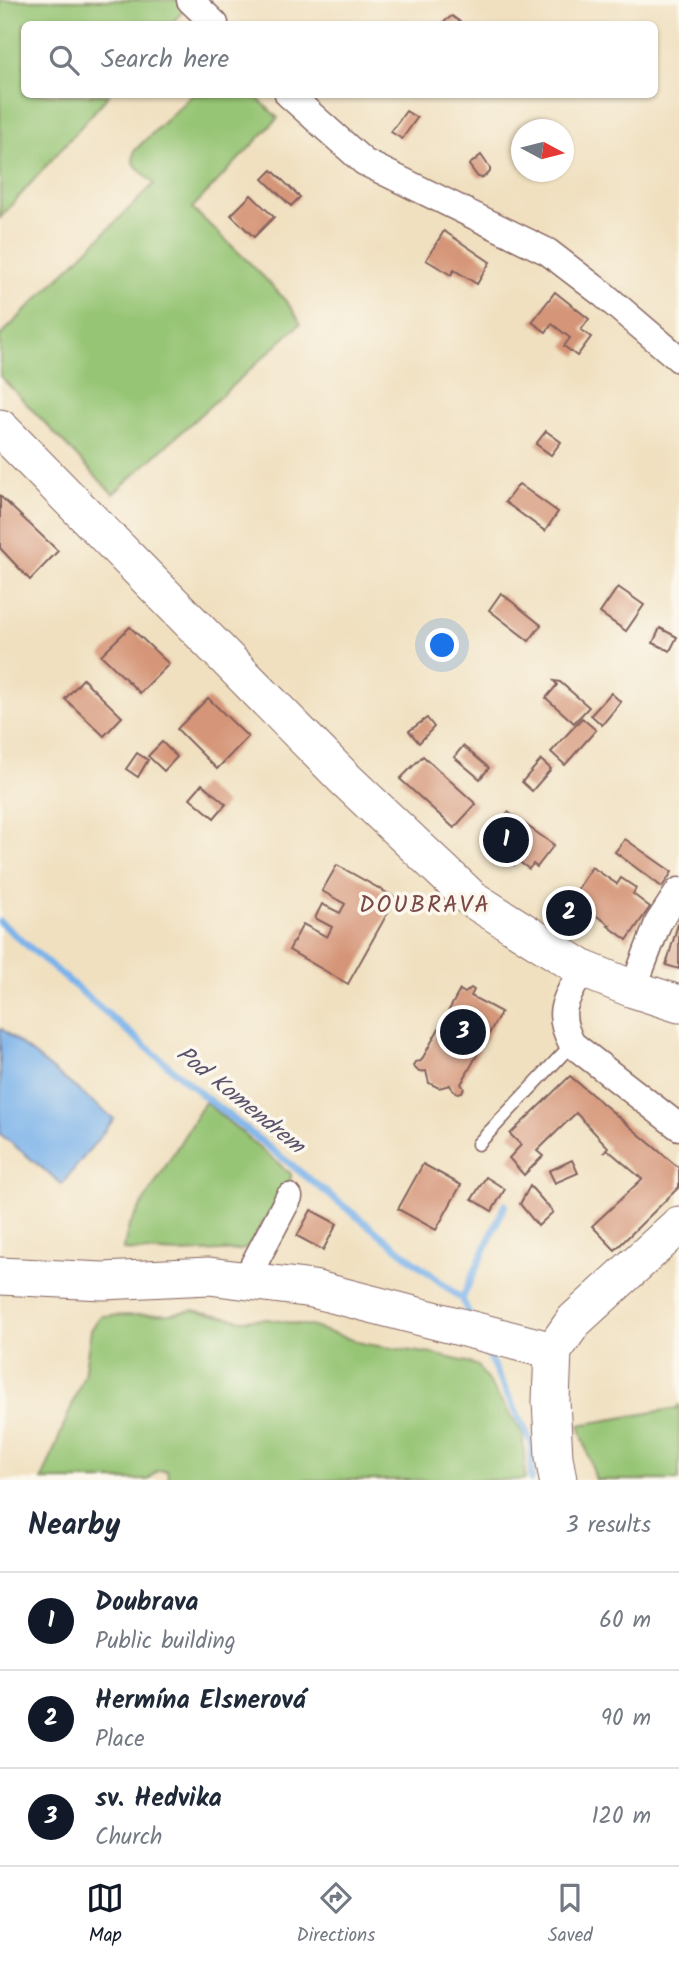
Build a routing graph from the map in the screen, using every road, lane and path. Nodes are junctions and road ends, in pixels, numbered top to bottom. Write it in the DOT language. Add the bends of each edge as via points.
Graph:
graph roads {
  1 [pos="190,0"];
  2 [pos="212,21"];
  3 [pos="292,98"];
  4 [pos="679,359"];
  5 [pos="0,428"];
  6 [pos="679,891"];
  7 [pos="583,969"];
  8 [pos="633,989"];
  9 [pos="679,1004"];
  10 [pos="572,1044"];
  11 [pos="679,1127"];
  12 [pos="478,1144"];
  13 [pos="289,1197"];
  14 [pos="679,1225"];
  15 [pos="0,1276"];
  16 [pos="245,1281"];
  17 [pos="553,1351"];
  18 [pos="558,1480"];
  1 -- 2 [label="street"];
  3 -- 4 [label="street" via="364,162 548,252"];
  5 -- 7 [label="street" via="344,778 472,899"];
  6 -- 8 [label="street" via="658,923"];
  7 -- 8 [label="street"];
  7 -- 10 [label="street" via="561,1012"];
  8 -- 9 [label="street"];
  10 -- 11 [label="street"];
  10 -- 12 [label="lane"];
  13 -- 16 [label="street"];
  14 -- 17 [label="street" via="574,1321"];
  15 -- 16 [label="street" via="103,1281 209,1276"];
  16 -- 17 [label="street" via="313,1289"];
  17 -- 18 [label="street" via="551,1401"];
}
